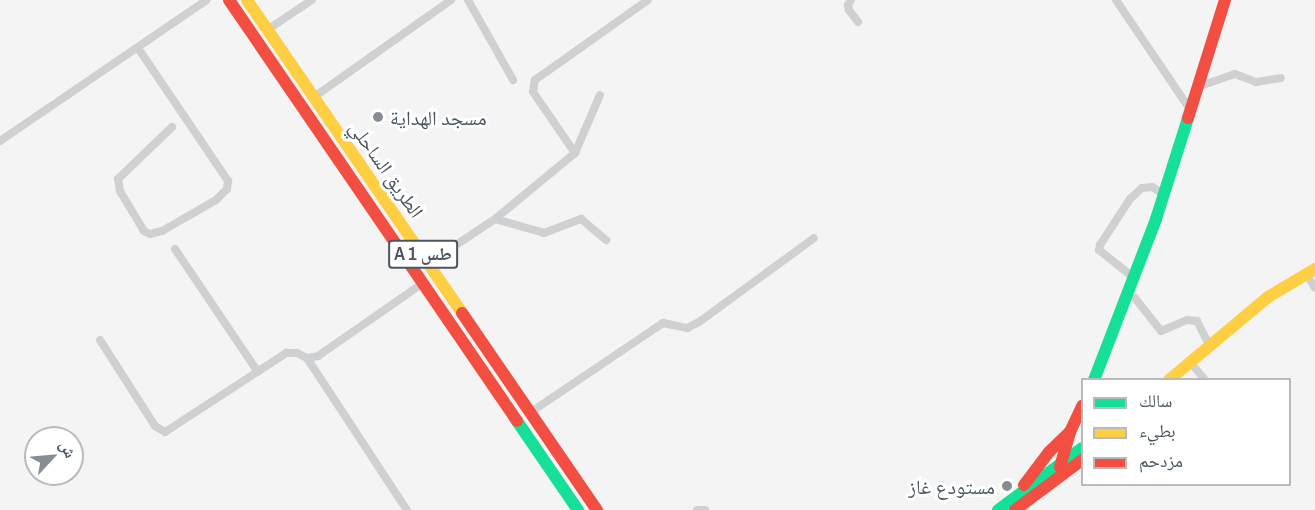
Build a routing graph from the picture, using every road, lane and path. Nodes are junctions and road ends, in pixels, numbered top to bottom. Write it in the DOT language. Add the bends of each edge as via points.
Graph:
graph roads {
  1 [pos="207,0"];
  2 [pos="229,0"];
  3 [pos="246,0"];
  4 [pos="312,0"];
  5 [pos="451,0"];
  6 [pos="468,0"];
  7 [pos="648,0"];
  8 [pos="851,0"];
  9 [pos="1116,0"];
  10 [pos="1225,0"];
  11 [pos="858,22"];
  12 [pos="267,30"];
  13 [pos="138,48"];
  14 [pos="1281,78"];
  15 [pos="513,80"];
  16 [pos="1197,87"];
  17 [pos="600,95"];
  18 [pos="314,97"];
  19 [pos="1189,108"];
  20 [pos="172,127"];
  21 [pos="0,141"];
  22 [pos="575,153"];
  23 [pos="1162,193"];
  24 [pos="495,219"];
  25 [pos="814,238"];
  26 [pos="606,240"];
  27 [pos="175,249"];
  28 [pos="429,263"];
  29 [pos="1133,277"];
  30 [pos="1314,279"];
  31 [pos="423,283"];
  32 [pos="1126,294"];
  33 [pos="100,340"];
  34 [pos="1209,345"];
  35 [pos="307,358"];
  36 [pos="1195,368"];
  37 [pos="258,372"];
  38 [pos="1095,378"];
  39 [pos="1171,378"];
  40 [pos="1184,378"];
  41 [pos="1203,378"];
  42 [pos="1081,410"];
  43 [pos="531,412"];
  44 [pos="1070,432"];
  45 [pos="1081,450"];
  46 [pos="1081,461"];
  47 [pos="1060,471"];
  48 [pos="1016,504"];
  49 [pos="406,510"];
  50 [pos="578,510"];
  51 [pos="597,510"];
  52 [pos="696,510"];
  53 [pos="705,510"];
  54 [pos="998,510"];
  1 -- 13 [label="street"];
  2 -- 31 [label="main road, الطريق الساحلي / A 1 طس"];
  3 -- 12 [label="main road, الطريق الساحلي / A 1 طس"];
  4 -- 12 [label="street"];
  5 -- 18 [label="street"];
  6 -- 15 [label="street"];
  7 -- 22 [label="street" via="535,80 533,92"];
  8 -- 11 [label="street" via="849,10"];
  9 -- 19 [label="street"];
  10 -- 16 [label="main road"];
  12 -- 18 [label="main road, الطريق الساحلي / A 1 طس"];
  13 -- 20 [label="street" via="228,181 227,189 216,201 150,234 144,231 120,191 118,179"];
  13 -- 21 [label="street"];
  14 -- 16 [label="street" via="1252,82 1235,74"];
  16 -- 19 [label="main road"];
  17 -- 22 [label="street"];
  18 -- 28 [label="main road, الطريق الساحلي / A 1 طس"];
  19 -- 23 [label="main road"];
  22 -- 24 [label="street"];
  23 -- 29 [label="main road"];
  23 -- 29 [label="street" via="1152,187 1142,188 1130,199 1100,245 1099,250"];
  24 -- 26 [label="street" via="544,233 581,219"];
  24 -- 28 [label="street"];
  25 -- 43 [label="street" via="699,322 687,327 663,323"];
  27 -- 37 [label="street"];
  28 -- 43 [label="main road, الطريق الساحلي / A 1 طس"];
  29 -- 32 [label="main road"];
  30 -- 34 [label="main road" via="1268,297"];
  30 -- 36 [label="main road" via="1273,303"];
  31 -- 35 [label="street" via="318,356"];
  31 -- 50 [label="main road, الطريق الساحلي / A 1 طس"];
  32 -- 34 [label="street" via="1135,298 1161,331 1187,320 1197,321"];
  32 -- 38 [label="main road"];
  33 -- 37 [label="street" via="154,426 165,432"];
  34 -- 39 [label="main road"];
  35 -- 37 [label="street" via="286,353"];
  35 -- 49 [label="street"];
  36 -- 40 [label="main road"];
  36 -- 41 [label="street"];
  42 -- 44 [label="main road"];
  43 -- 51 [label="main road, الطريق الساحلي / A 1 طس"];
  44 -- 47 [label="main road"];
  44 -- 48 [label="main road" via="1049,452"];
  45 -- 47 [label="main road"];
  46 -- 47 [label="main road"];
  47 -- 48 [label="main road"];
  48 -- 54 [label="main road"];
  52 -- 53 [label="street"];
}
